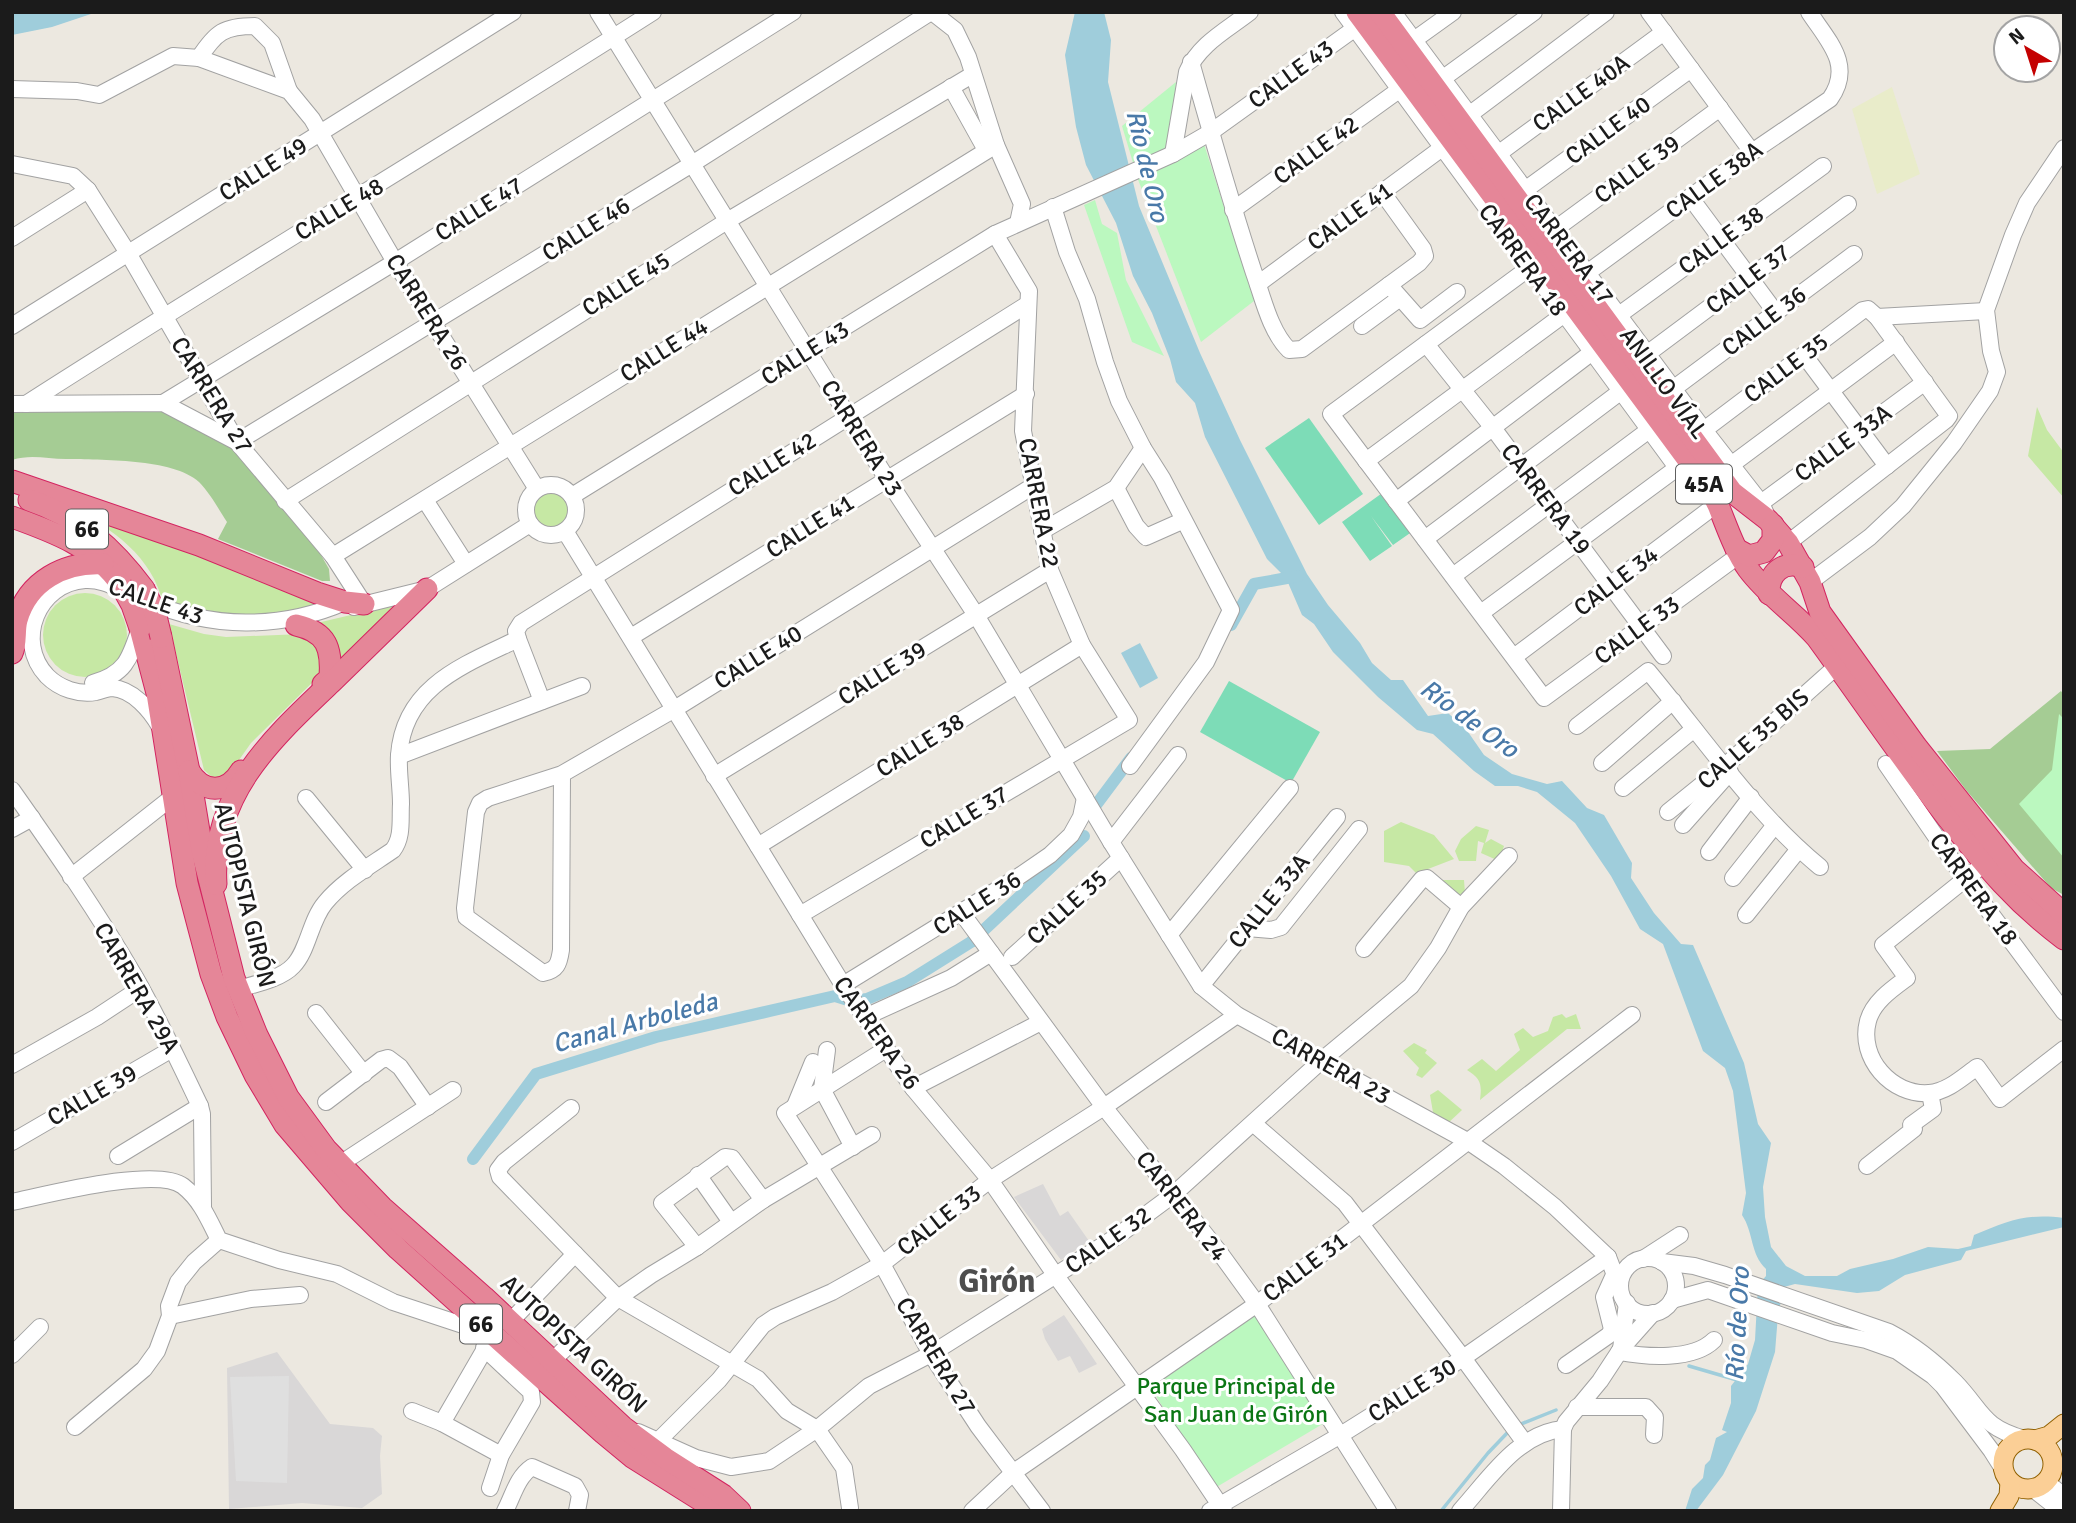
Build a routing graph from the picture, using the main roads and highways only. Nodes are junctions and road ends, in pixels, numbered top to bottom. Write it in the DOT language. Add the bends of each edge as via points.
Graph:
graph roads {
  1 [pos="1380,12"];
  2 [pos="1356,20"];
  3 [pos="12,481"];
  4 [pos="12,494"];
  5 [pos="1767,516"];
  6 [pos="12,517"];
  7 [pos="1733,555"];
  8 [pos="103,564"];
  9 [pos="1807,574"];
  10 [pos="427,589"];
  11 [pos="1769,594"];
  12 [pos="346,596"];
  13 [pos="296,625"];
  14 [pos="12,653"];
  15 [pos="189,771"];
  16 [pos="2064,914"];
  17 [pos="220,921"];
  18 [pos="2064,939"];
  19 [pos="496,1335"];
  20 [pos="2064,1424"];
  21 [pos="2030,1440"];
  22 [pos="2058,1450"];
  23 [pos="2024,1482"];
  24 [pos="718,1511"];
  25 [pos="740,1511"];
  26 [pos="2000,1511"];
  27 [pos="2014,1511"];
  1 -- 5 [label="highway, ANILLO VÍAL / 45A" via="1732,492"];
  2 -- 7 [label="highway, ANILLO VÍAL / 45A" via="1715,501"];
  3 -- 12 [label="highway"];
  4 -- 15 [label="highway, AUTOPISTA GIRÓN / 66, bridge" via="47,506 92,532 144,589 166,629"];
  5 -- 7 [label="highway" via="1773,540 1764,552"];
  5 -- 9 [label="highway, ANILLO VÍAL / 45A"];
  6 -- 8 [label="highway, AUTOPISTA GIRÓN / 66" via="59,534"];
  7 -- 11 [label="highway, ANILLO VÍAL / 45A"];
  8 -- 14 [label="highway" via="62,569 39,584 22,607"];
  8 -- 19 [label="highway, AUTOPISTA GIRÓN / 66, bridge" via="132,606 140,628 157,694 187,883 211,974 259,1083 285,1125 350,1201"];
  9 -- 11 [label="highway" via="1788,565 1770,578"];
  9 -- 16 [label="highway, ANILLO VÍAL / 45A" via="1820,612 1916,746 2014,869"];
  10 -- 17 [label="highway" via="278,734 243,779 220,838 216,880"];
  11 -- 18 [label="highway, ANILLO VÍAL / 45A" via="1803,622 1984,864 2025,908"];
  13 -- 15 [label="highway" via="316,632 329,648 330,678 274,728 228,786 210,788"];
  15 -- 17 [label="highway, AUTOPISTA GIRÓN / 66"];
  17 -- 19 [label="highway, AUTOPISTA GIRÓN / 66" via="238,989 279,1082 312,1132"];
  19 -- 24 [label="highway, AUTOPISTA GIRÓN / 66" via="632,1457"];
  19 -- 25 [label="highway, AUTOPISTA GIRÓN / 66" via="552,1361 623,1427"];
  20 -- 21 [label="main road" via="2049,1436"];
  21 -- 22 [label="main road"];
  21 -- 23 [label="main road" via="2018,1441 2004,1456"];
  22 -- 23 [label="main road" via="2050,1474"];
  23 -- 26 [label="main road"];
  23 -- 27 [label="main road"];
}
